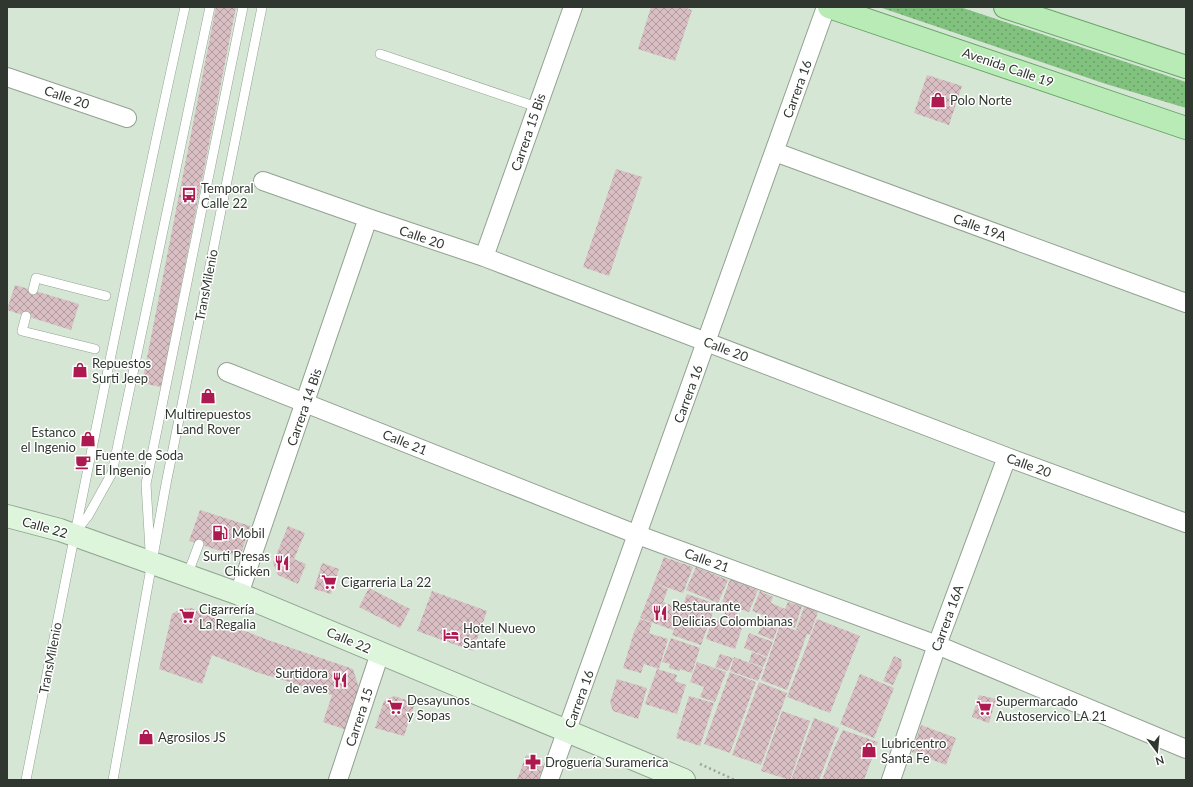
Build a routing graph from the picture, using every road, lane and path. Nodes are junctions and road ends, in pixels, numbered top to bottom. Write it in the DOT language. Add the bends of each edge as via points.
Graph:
graph roads {
  1 [pos="185,7"];
  2 [pos="210,7"];
  3 [pos="243,7"];
  4 [pos="262,7"];
  5 [pos="572,7"];
  6 [pos="828,7"];
  7 [pos="1004,7"];
  8 [pos="380,54"];
  9 [pos="1186,67"];
  10 [pos="7,77"];
  11 [pos="537,107"];
  12 [pos="127,118"];
  13 [pos="1186,128"];
  14 [pos="775,152"];
  15 [pos="263,181"];
  16 [pos="368,218"];
  17 [pos="484,258"];
  18 [pos="33,290"];
  19 [pos="106,296"];
  20 [pos="1186,303"];
  21 [pos="26,316"];
  22 [pos="707,342"];
  23 [pos="95,349"];
  24 [pos="227,372"];
  25 [pos="306,403"];
  26 [pos="1007,457"];
  27 [pos="7,516"];
  28 [pos="1186,523"];
  29 [pos="74,535"];
  30 [pos="638,535"];
  31 [pos="199,544"];
  32 [pos="151,563"];
  33 [pos="187,576"];
  34 [pos="239,594"];
  35 [pos="937,645"];
  36 [pos="380,653"];
  37 [pos="567,732"];
  38 [pos="1186,749"];
  39 [pos="26,780"];
  40 [pos="113,780"];
  41 [pos="338,780"];
  42 [pos="549,780"];
  43 [pos="684,780"];
  44 [pos="891,780"];
  1 -- 29 [label="lane, TransMilenio"];
  2 -- 29 [label="lane, TransMilenio" via="112,473 88,516"];
  3 -- 32 [label="lane, TransMilenio" via="146,484"];
  4 -- 32 [label="lane, TransMilenio"];
  5 -- 11 [label="street, Carrera 15 Bis"];
  6 -- 13 [label="main road, Avenida Calle 19"];
  6 -- 14 [label="street, Carrera 16"];
  7 -- 9 [label="main road"];
  8 -- 11 [label="lane"];
  10 -- 12 [label="street, Calle 20"];
  11 -- 17 [label="street, Carrera 15 Bis"];
  14 -- 20 [label="street, Calle 19A"];
  14 -- 22 [label="street, Carrera 16"];
  15 -- 16 [label="street, Calle 20"];
  16 -- 17 [label="street, Calle 20"];
  16 -- 25 [label="street, Carrera 14 Bis"];
  17 -- 22 [label="street, Calle 20"];
  18 -- 19 [label="lane" via="36,278"];
  21 -- 23 [label="lane" via="22,331"];
  22 -- 26 [label="street, Calle 20"];
  22 -- 30 [label="street, Carrera 16"];
  24 -- 25 [label="street, Calle 21"];
  25 -- 30 [label="street, Calle 21"];
  25 -- 34 [label="street, Carrera 14 Bis" via="249,550"];
  26 -- 28 [label="street, Calle 20"];
  26 -- 35 [label="street, Carrera 16A"];
  27 -- 29 [label="street, Calle 22"];
  29 -- 32 [label="street, Calle 22"];
  29 -- 39 [label="lane, TransMilenio"];
  30 -- 35 [label="street, Calle 21"];
  30 -- 37 [label="street, Carrera 16"];
  31 -- 33 [label="lane"];
  32 -- 33 [label="street, Calle 22"];
  32 -- 40 [label="lane, TransMilenio"];
  33 -- 34 [label="street, Calle 22"];
  34 -- 36 [label="street, Calle 22"];
  35 -- 38 [label="street, Calle 21"];
  35 -- 44 [label="street, Carrera 16A"];
  36 -- 37 [label="street, Calle 22"];
  36 -- 41 [label="street, Carrera 15"];
  37 -- 42 [label="street, Carrera 16"];
  37 -- 43 [label="street, Calle 22"];
}
